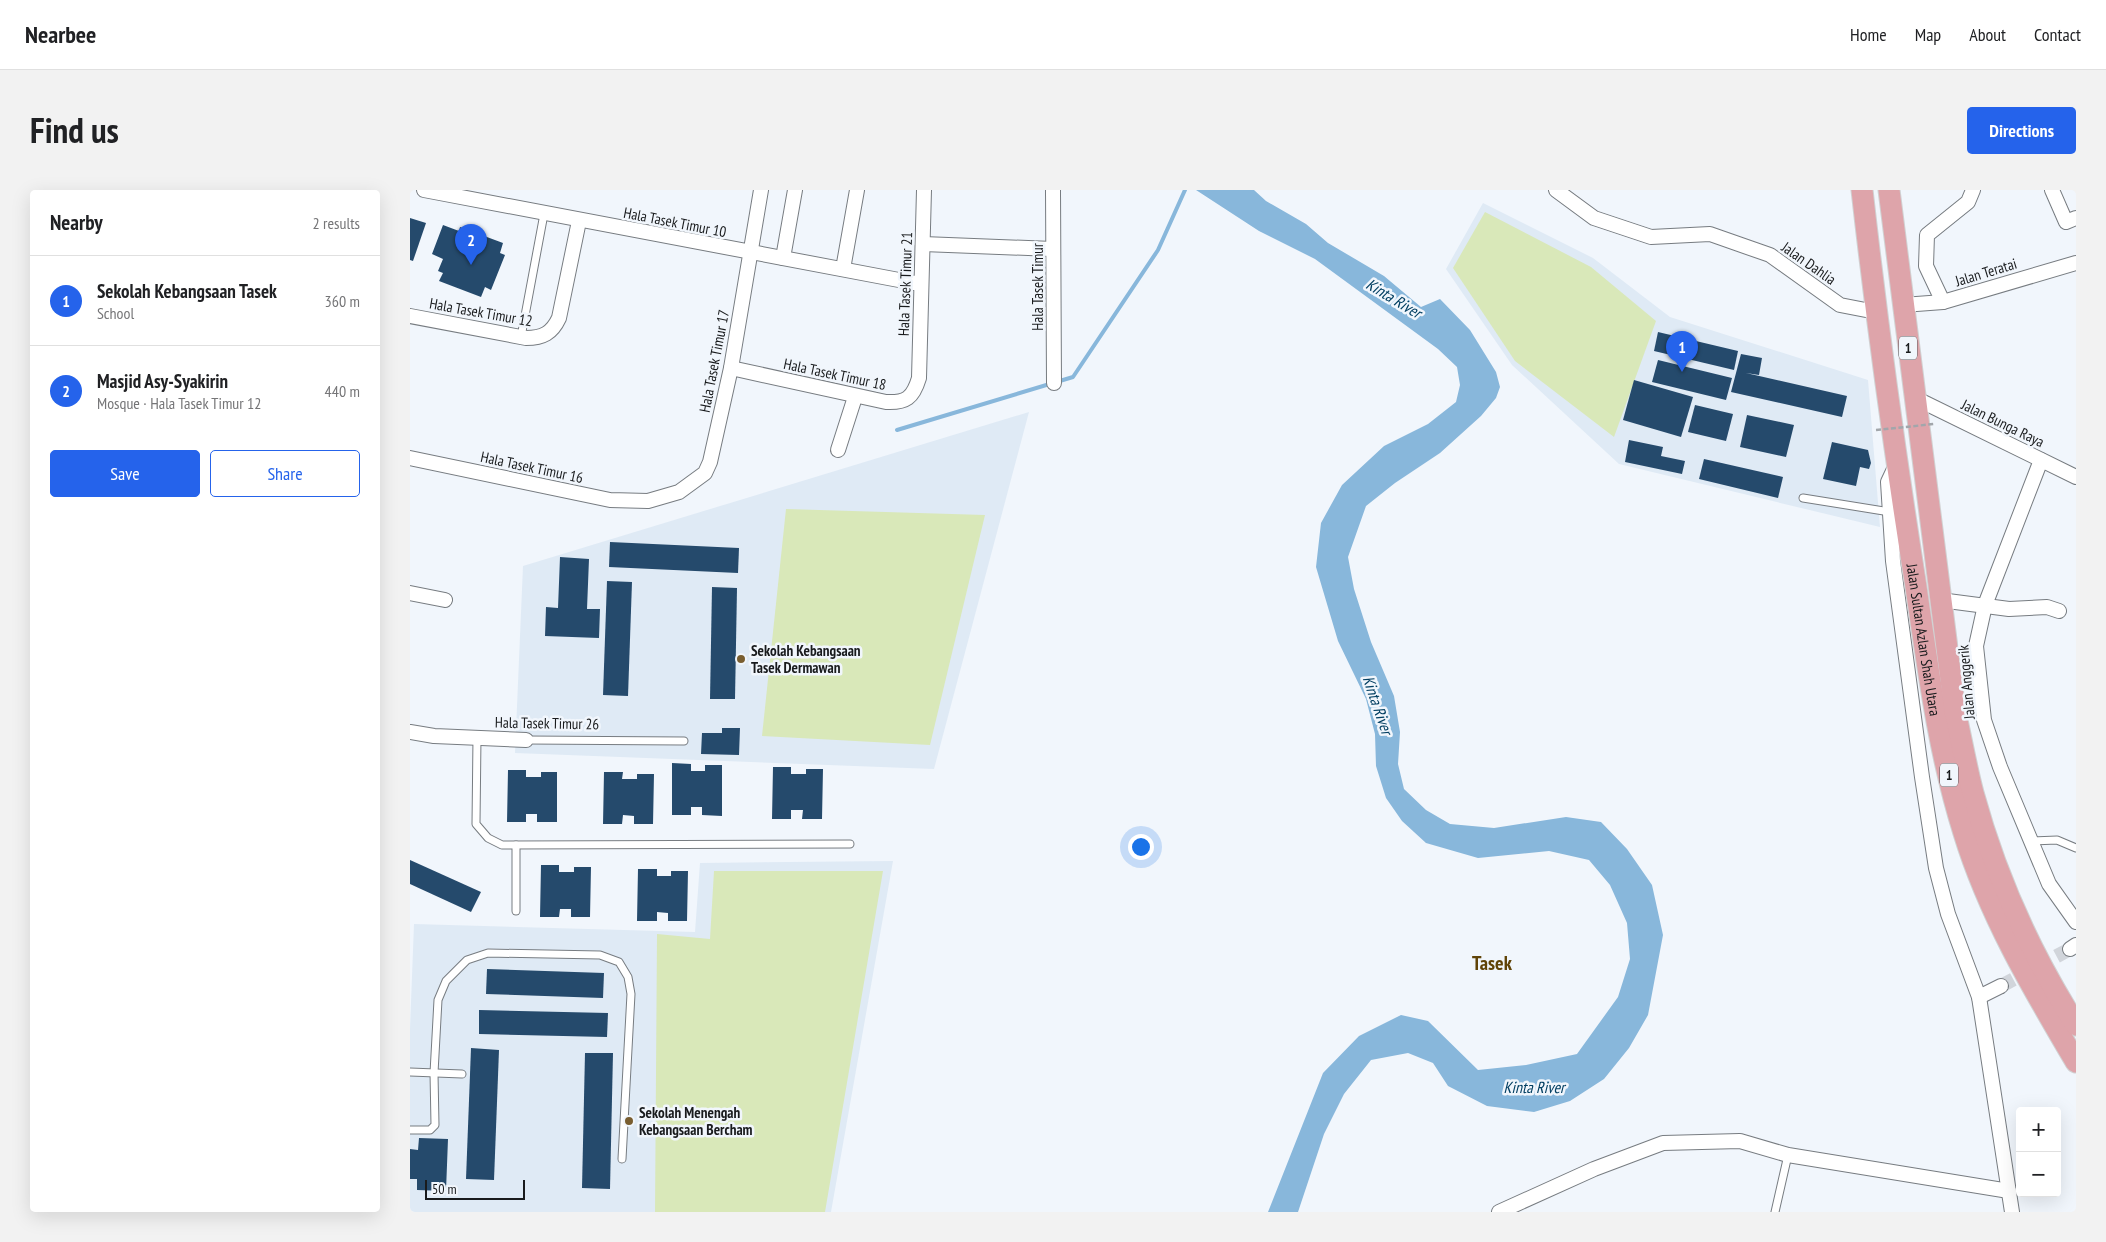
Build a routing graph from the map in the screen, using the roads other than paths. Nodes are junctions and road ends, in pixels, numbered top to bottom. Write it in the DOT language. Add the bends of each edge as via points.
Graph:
graph roads {
  1 [pos="424,190"];
  2 [pos="761,190"];
  3 [pos="795,190"];
  4 [pos="857,190"];
  5 [pos="924,190"];
  6 [pos="1053,190"];
  7 [pos="1556,190"];
  8 [pos="1862,190"];
  9 [pos="1889,190"];
  10 [pos="1973,190"];
  11 [pos="2052,190"];
  12 [pos="544,214"];
  13 [pos="2076,218"];
  14 [pos="579,220"];
  15 [pos="924,244"];
  16 [pos="1053,249"];
  17 [pos="751,252"];
  18 [pos="783,258"];
  19 [pos="2076,263"];
  20 [pos="843,270"];
  21 [pos="920,284"];
  22 [pos="1943,302"];
  23 [pos="1903,305"];
  24 [pos="1876,312"];
  25 [pos="410,316"];
  26 [pos="521,337"];
  27 [pos="731,368"];
  28 [pos="919,378"];
  29 [pos="1054,383"];
  30 [pos="855,397"];
  31 [pos="1915,398"];
  32 [pos="838,450"];
  33 [pos="410,458"];
  34 [pos="2041,460"];
  35 [pos="1897,464"];
  36 [pos="2076,477"];
  37 [pos="1803,498"];
  38 [pos="648,501"];
  39 [pos="1890,512"];
  40 [pos="1893,551"];
  41 [pos="1914,575"];
  42 [pos="410,594"];
  43 [pos="445,600"];
  44 [pos="1940,600"];
  45 [pos="1984,605"];
  46 [pos="2059,611"];
  47 [pos="410,732"];
  48 [pos="477,738"];
  49 [pos="526,740"];
  50 [pos="684,741"];
  51 [pos="2031,842"];
  52 [pos="850,844"];
  53 [pos="516,846"];
  54 [pos="2076,848"];
  55 [pos="516,912"];
  56 [pos="2076,922"];
  57 [pos="2001,986"];
  58 [pos="1979,996"];
  59 [pos="2076,1026"];
  60 [pos="2076,1062"];
  61 [pos="410,1072"];
  62 [pos="434,1073"];
  63 [pos="462,1074"];
  64 [pos="410,1130"];
  65 [pos="1788,1155"];
  66 [pos="622,1159"];
  67 [pos="2009,1191"];
  68 [pos="1499,1212"];
  69 [pos="1775,1212"];
  70 [pos="2012,1212"];
  1 -- 12 [label="street, Hala Tasek Timur 10"];
  2 -- 17 [label="street, Hala Tasek Timur 17"];
  3 -- 18 [label="street"];
  4 -- 20 [label="street"];
  5 -- 15 [label="street, Hala Tasek Timur 21"];
  6 -- 16 [label="street, Hala Tasek Timur"];
  7 -- 24 [label="street, Jalan Dahlia" via="1594,218 1651,238 1710,234 1770,255 1840,305"];
  8 -- 24 [label="main road, Jalan Sultan Azlan Shah Utara / 1"];
  9 -- 23 [label="main road, Jalan Sultan Azlan Shah Utara / 1"];
  10 -- 22 [label="street" via="1968,202 1927,235 1926,266"];
  11 -- 13 [label="street" via="2066,222"];
  12 -- 14 [label="street, Hala Tasek Timur 10"];
  12 -- 26 [label="lane"];
  14 -- 17 [label="street, Hala Tasek Timur 10"];
  14 -- 26 [label="street, Hala Tasek Timur 12" via="559,318 554,327 538,338"];
  15 -- 16 [label="street"];
  15 -- 21 [label="street, Hala Tasek Timur 21"];
  16 -- 29 [label="street, Hala Tasek Timur"];
  17 -- 18 [label="street, Hala Tasek Timur 10"];
  17 -- 27 [label="street, Hala Tasek Timur 17"];
  18 -- 20 [label="street, Hala Tasek Timur 10"];
  19 -- 22 [label="street, Jalan Teratai"];
  20 -- 21 [label="street, Hala Tasek Timur 10"];
  21 -- 28 [label="street, Hala Tasek Timur 21"];
  22 -- 23 [label="street, Jalan Teratai"];
  23 -- 31 [label="main road, Jalan Sultan Azlan Shah Utara / 1"];
  24 -- 35 [label="main road, Jalan Sultan Azlan Shah Utara / 1"];
  25 -- 26 [label="street, Hala Tasek Timur 12"];
  27 -- 30 [label="street, Hala Tasek Timur 18"];
  27 -- 38 [label="street, Hala Tasek Timur 17" via="705,473 679,492"];
  28 -- 30 [label="street, Hala Tasek Timur 18" via="915,391 899,403"];
  30 -- 32 [label="street"];
  31 -- 34 [label="street, Jalan Bunga Raya"];
  31 -- 44 [label="main road, Jalan Sultan Azlan Shah Utara / 1"];
  33 -- 38 [label="street, Hala Tasek Timur 16" via="610,500"];
  34 -- 36 [label="street, Jalan Bunga Raya"];
  34 -- 45 [label="street, Jalan Anggerik"];
  35 -- 39 [label="street" via="1888,482"];
  35 -- 41 [label="main road, Jalan Sultan Azlan Shah Utara / 1"];
  37 -- 39 [label="lane"];
  39 -- 40 [label="street"];
  40 -- 41 [label="street"];
  40 -- 58 [label="street" via="1936,868 1948,914"];
  41 -- 60 [label="main road, Jalan Sultan Azlan Shah Utara / 1" via="1942,746 1964,834 1998,920 2023,971"];
  42 -- 43 [label="street"];
  44 -- 45 [label="street"];
  44 -- 59 [label="main road, Jalan Sultan Azlan Shah Utara / 1" via="1955,711 1973,793 1997,867 2027,936"];
  45 -- 46 [label="street"];
  45 -- 51 [label="street, Jalan Anggerik" via="1976,646 1984,720"];
  47 -- 48 [label="street, Hala Tasek Timur 26"];
  48 -- 49 [label="street, Hala Tasek Timur 26"];
  48 -- 53 [label="lane" via="476,824 488,838 502,845"];
  49 -- 50 [label="lane, Hala Tasek Timur 26"];
  51 -- 54 [label="lane" via="2057,840"];
  51 -- 56 [label="street, Jalan Anggerik" via="2049,884"];
  52 -- 53 [label="lane"];
  53 -- 55 [label="lane"];
  57 -- 58 [label="street"];
  58 -- 67 [label="street"];
  61 -- 62 [label="lane"];
  62 -- 63 [label="lane"];
  62 -- 64 [label="lane" via="435,1125 430,1130"];
  62 -- 66 [label="lane" via="438,1000 446,980 467,960 497,953 600,955 618,962 628,976 631,994"];
  65 -- 67 [label="street"];
  65 -- 68 [label="street" via="1740,1141 1663,1143 1594,1169"];
  65 -- 69 [label="lane"];
  67 -- 70 [label="street"];
}
